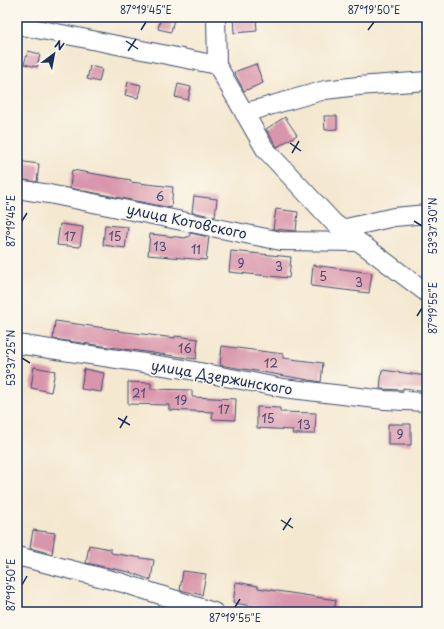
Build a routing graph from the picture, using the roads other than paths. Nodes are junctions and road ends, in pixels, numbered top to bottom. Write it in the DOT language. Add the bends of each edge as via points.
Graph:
graph roads {
  1 [pos="216,17"];
  2 [pos="17,25"];
  3 [pos="217,65"];
  4 [pos="427,81"];
  5 [pos="244,113"];
  6 [pos="17,189"];
  7 [pos="427,214"];
  8 [pos="342,229"];
  9 [pos="359,242"];
  10 [pos="427,293"];
  11 [pos="17,344"];
  12 [pos="427,402"];
  13 [pos="17,556"];
  14 [pos="214,612"];
  1 -- 3 [label="street"];
  2 -- 3 [label="street"];
  3 -- 5 [label="street"];
  4 -- 5 [label="street" via="325,90"];
  5 -- 8 [label="street" via="265,149"];
  6 -- 9 [label="street, улица Котовского" via="281,241"];
  7 -- 8 [label="street" via="394,216"];
  8 -- 9 [label="street"];
  9 -- 10 [label="street"];
  11 -- 12 [label="street, улица Дзержинского" via="184,369 283,388 385,400"];
  13 -- 14 [label="street" via="123,583"];
}
